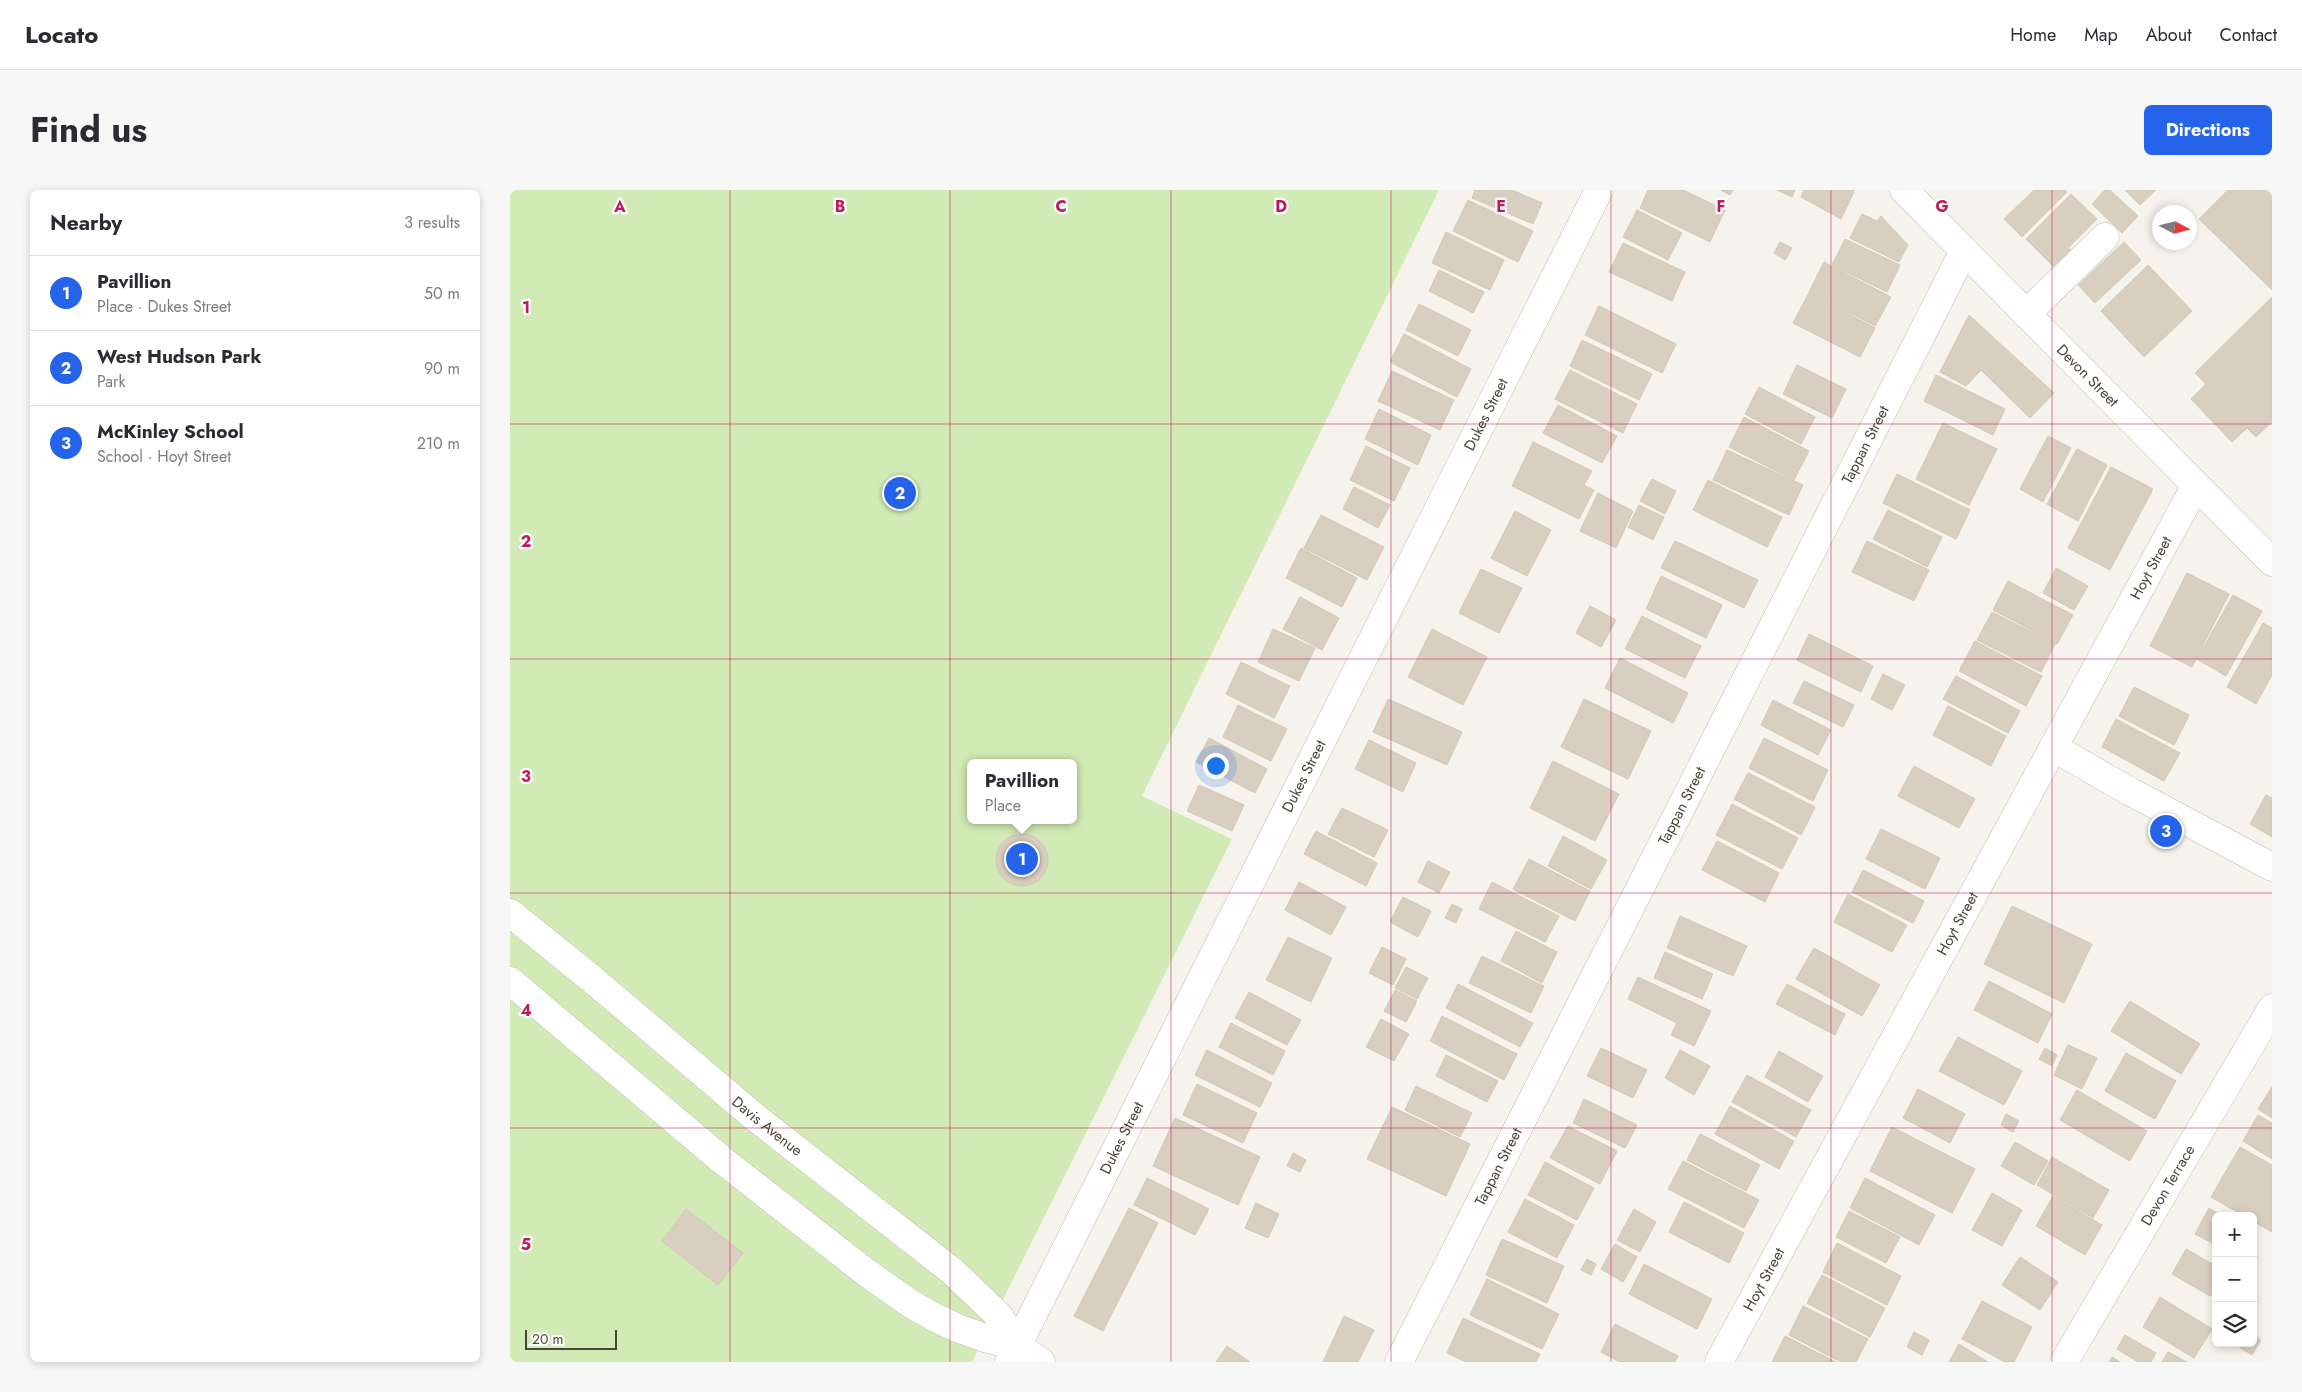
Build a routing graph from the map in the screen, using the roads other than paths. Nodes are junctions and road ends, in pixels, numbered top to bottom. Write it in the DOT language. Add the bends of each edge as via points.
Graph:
graph roads {
  1 [pos="1599,190"];
  2 [pos="1904,190"];
  3 [pos="2105,237"];
  4 [pos="1964,250"];
  5 [pos="2026,314"];
  6 [pos="2195,487"];
  7 [pos="2268,551"];
  8 [pos="2054,748"];
  9 [pos="2272,867"];
  10 [pos="510,913"];
  11 [pos="510,981"];
  12 [pos="2272,1008"];
  13 [pos="1013,1354"];
  14 [pos="1042,1362"];
  15 [pos="1399,1362"];
  16 [pos="1719,1362"];
  17 [pos="2064,1362"];
  1 -- 13 [label="street, Dukes Street"];
  2 -- 4 [label="street, Devon Street"];
  3 -- 5 [label="street"];
  4 -- 5 [label="street, Devon Street"];
  4 -- 15 [label="street, Tappan Street"];
  5 -- 6 [label="street, Devon Street"];
  6 -- 7 [label="street, Devon Street"];
  6 -- 8 [label="street, Hoyt Street"];
  8 -- 9 [label="street"];
  8 -- 16 [label="street, Hoyt Street"];
  10 -- 13 [label="street, Davis Avenue" via="756,1118 952,1271 999,1316"];
  11 -- 13 [label="street, Davis Avenue" via="722,1160 867,1273 911,1304"];
  12 -- 17 [label="street, Devon Terrace"];
  13 -- 14 [label="street, Davis Avenue"];
}
